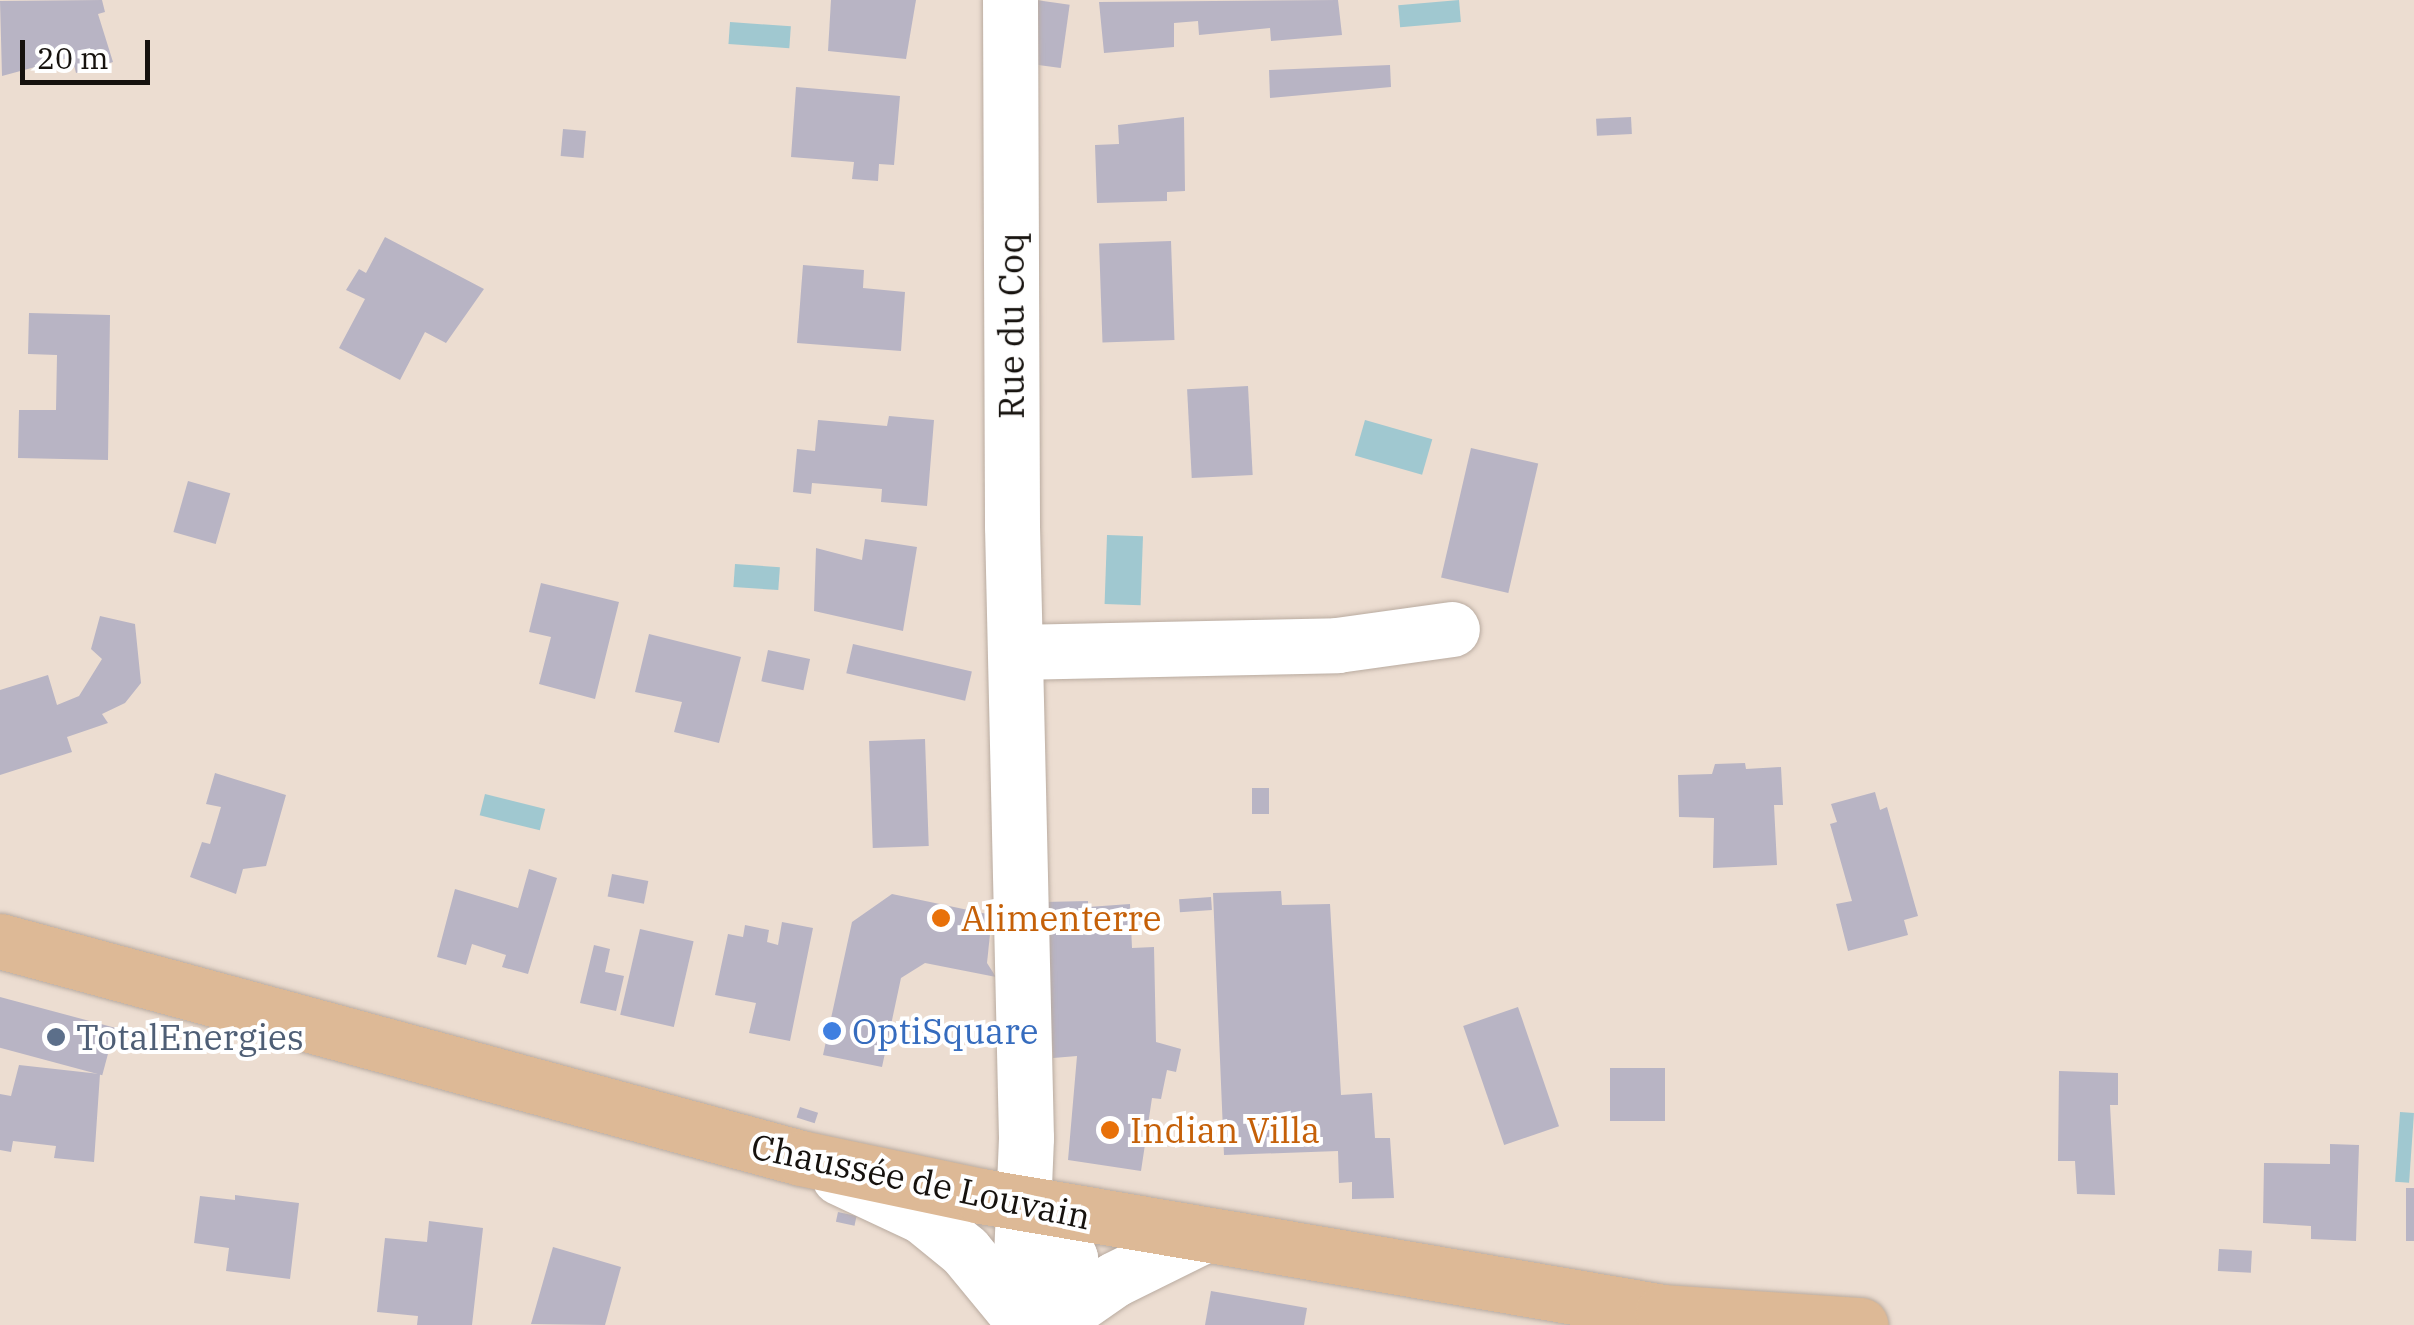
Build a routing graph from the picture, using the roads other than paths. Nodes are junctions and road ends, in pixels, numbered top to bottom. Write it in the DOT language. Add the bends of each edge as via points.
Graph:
graph roads {
  1 [pos="1010,0"];
  2 [pos="1452,629"];
  3 [pos="1015,652"];
  4 [pos="0,941"];
  5 [pos="801,1158"];
  6 [pos="1024,1205"];
  7 [pos="1198,1238"];
  8 [pos="1042,1319"];
  9 [pos="1861,1325"];
  1 -- 3 [label="street, Rue du Coq"];
  2 -- 3 [label="street" via="1337,645"];
  3 -- 6 [label="street, Rue du Coq"];
  4 -- 5 [label="main road, Chaussée de Louvain"];
  5 -- 6 [label="main road, Chaussée de Louvain"];
  5 -- 8 [label="street" via="922,1216"];
  6 -- 7 [label="main road, Chaussée de Louvain"];
  6 -- 8 [label="street" via="1058,1231 1070,1258"];
  7 -- 8 [label="street"];
  7 -- 9 [label="main road, Chaussée de Louvain" via="1663,1312"];
}
